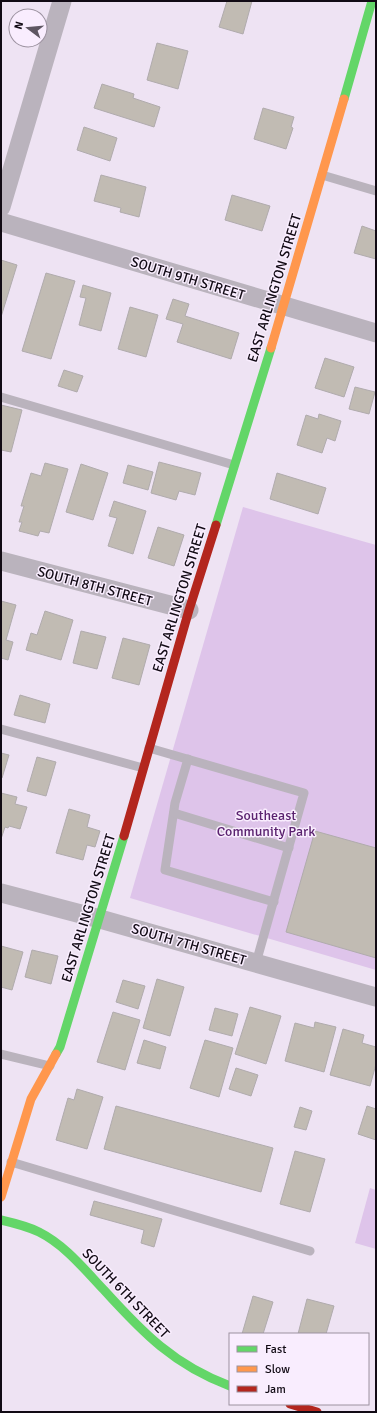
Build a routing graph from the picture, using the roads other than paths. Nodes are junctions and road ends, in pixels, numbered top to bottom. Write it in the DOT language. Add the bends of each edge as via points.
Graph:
graph roads {
  1 [pos="62,1"];
  2 [pos="372,1"];
  3 [pos="322,175"];
  4 [pos="376,191"];
  5 [pos="1,207"];
  6 [pos="1,222"];
  7 [pos="284,306"];
  8 [pos="376,333"];
  9 [pos="1,397"];
  10 [pos="234,466"];
  11 [pos="1,561"];
  12 [pos="189,610"];
  13 [pos="1,729"];
  14 [pos="149,748"];
  15 [pos="188,759"];
  16 [pos="144,768"];
  17 [pos="174,813"];
  18 [pos="289,848"];
  19 [pos="1,893"];
  20 [pos="274,902"];
  21 [pos="100,918"];
  22 [pos="256,963"];
  23 [pos="376,997"];
  24 [pos="1,1054"];
  25 [pos="50,1066"];
  26 [pos="12,1162"];
  27 [pos="1,1197"];
  28 [pos="1,1220"];
  29 [pos="310,1251"];
  30 [pos="229,1386"];
  31 [pos="293,1405"];
  32 [pos="317,1412"];
  1 -- 5 [label="street"];
  2 -- 3 [label="street, EAST ARLINGTON STREET"];
  3 -- 4 [label="lane"];
  3 -- 7 [label="street, EAST ARLINGTON STREET"];
  6 -- 7 [label="street, SOUTH 9TH STREET"];
  7 -- 8 [label="street, SOUTH 9TH STREET"];
  7 -- 10 [label="street, EAST ARLINGTON STREET"];
  9 -- 10 [label="lane"];
  10 -- 12 [label="street, EAST ARLINGTON STREET"];
  11 -- 12 [label="street, SOUTH 8TH STREET"];
  12 -- 14 [label="street, EAST ARLINGTON STREET"];
  13 -- 16 [label="lane"];
  14 -- 15 [label="lane"];
  14 -- 16 [label="street, EAST ARLINGTON STREET"];
  15 -- 17 [label="lane"];
  15 -- 18 [label="lane" via="304,793"];
  16 -- 21 [label="street, EAST ARLINGTON STREET"];
  17 -- 18 [label="lane"];
  17 -- 20 [label="lane" via="165,870"];
  18 -- 20 [label="lane"];
  19 -- 21 [label="street, SOUTH 7TH STREET"];
  20 -- 22 [label="lane"];
  21 -- 22 [label="street, SOUTH 7TH STREET"];
  21 -- 25 [label="street, EAST ARLINGTON STREET" via="60,1047"];
  22 -- 23 [label="street, SOUTH 7TH STREET"];
  24 -- 25 [label="lane"];
  25 -- 26 [label="street, EAST ARLINGTON STREET" via="31,1099"];
  26 -- 27 [label="street, EAST ARLINGTON STREET"];
  26 -- 29 [label="lane"];
  28 -- 30 [label="street, SOUTH 6TH STREET" via="43,1234 73,1257 161,1350 188,1368"];
  31 -- 32 [label="street"];
}
